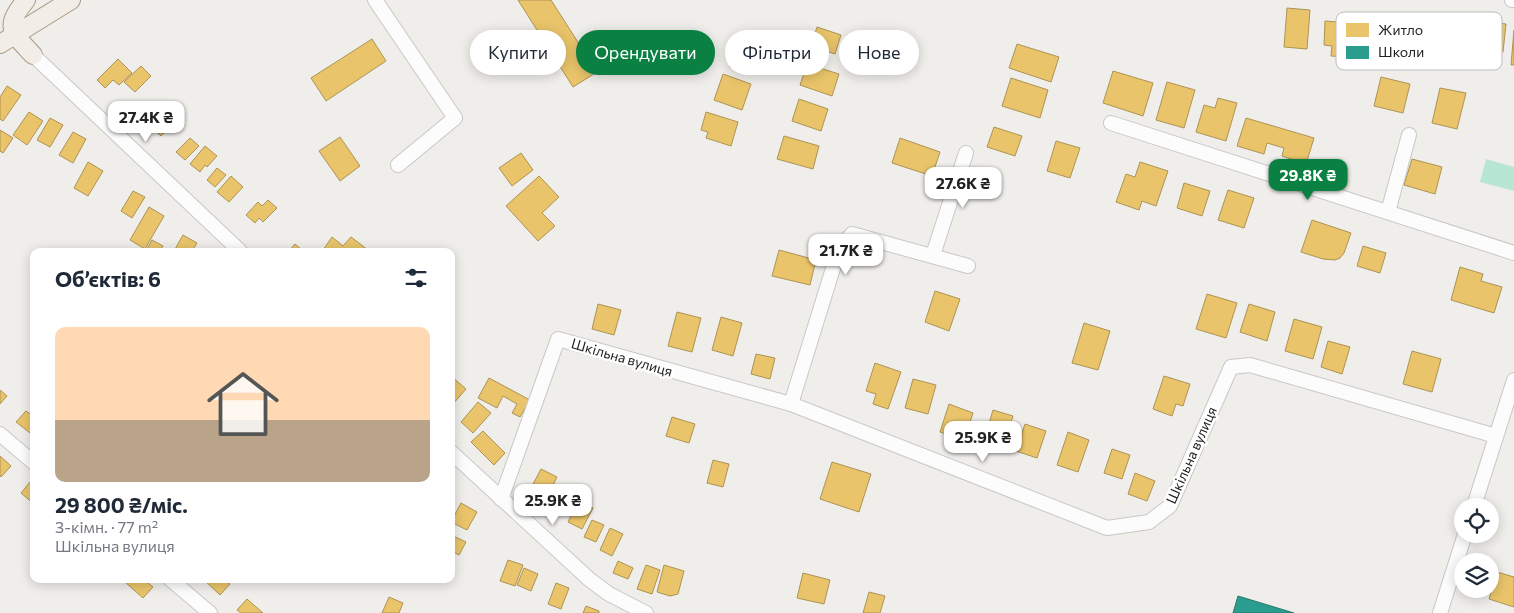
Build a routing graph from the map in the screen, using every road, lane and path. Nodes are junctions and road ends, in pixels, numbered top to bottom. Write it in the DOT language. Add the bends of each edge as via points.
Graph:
graph roads {
  1 [pos="21,0"];
  2 [pos="26,0"];
  3 [pos="71,0"];
  4 [pos="375,0"];
  5 [pos="0,13"];
  6 [pos="34,24"];
  7 [pos="5,38"];
  8 [pos="0,49"];
  9 [pos="33,55"];
  10 [pos="1111,123"];
  11 [pos="1409,135"];
  12 [pos="966,153"];
  13 [pos="398,165"];
  14 [pos="1388,212"];
  15 [pos="237,248"];
  16 [pos="1514,252"];
  17 [pos="933,256"];
  18 [pos="968,266"];
  19 [pos="1514,380"];
  20 [pos="791,404"];
  21 [pos="0,434"];
  22 [pos="1496,436"];
  23 [pos="455,456"];
  24 [pos="30,460"];
  25 [pos="1477,498"];
  26 [pos="501,499"];
  27 [pos="1463,543"];
  28 [pos="175,583"];
  29 [pos="210,613"];
  30 [pos="646,613"];
  31 [pos="1440,613"];
  1 -- 5 [label="main road"];
  2 -- 7 [label="main road" via="15,13 12,28"];
  3 -- 6 [label="main road"];
  4 -- 13 [label="street" via="455,118"];
  5 -- 7 [label="main road"];
  6 -- 7 [label="main road"];
  6 -- 9 [label="main road" via="28,35"];
  7 -- 9 [label="main road"];
  8 -- 9 [label="main road" via="12,45"];
  9 -- 15 [label="street"];
  10 -- 14 [label="street"];
  11 -- 14 [label="street"];
  12 -- 17 [label="street"];
  14 -- 16 [label="street"];
  17 -- 18 [label="street"];
  17 -- 20 [label="street" via="852,234 839,249"];
  19 -- 22 [label="street"];
  20 -- 22 [label="street, Шкільна вулиця" via="1107,528 1149,522 1170,506 1230,367 1250,365"];
  20 -- 26 [label="street, Шкільна вулиця" via="558,339"];
  21 -- 24 [label="street"];
  22 -- 25 [label="street"];
  23 -- 26 [label="street"];
  26 -- 30 [label="street" via="590,580"];
  27 -- 31 [label="street"];
  28 -- 29 [label="street"];
}
